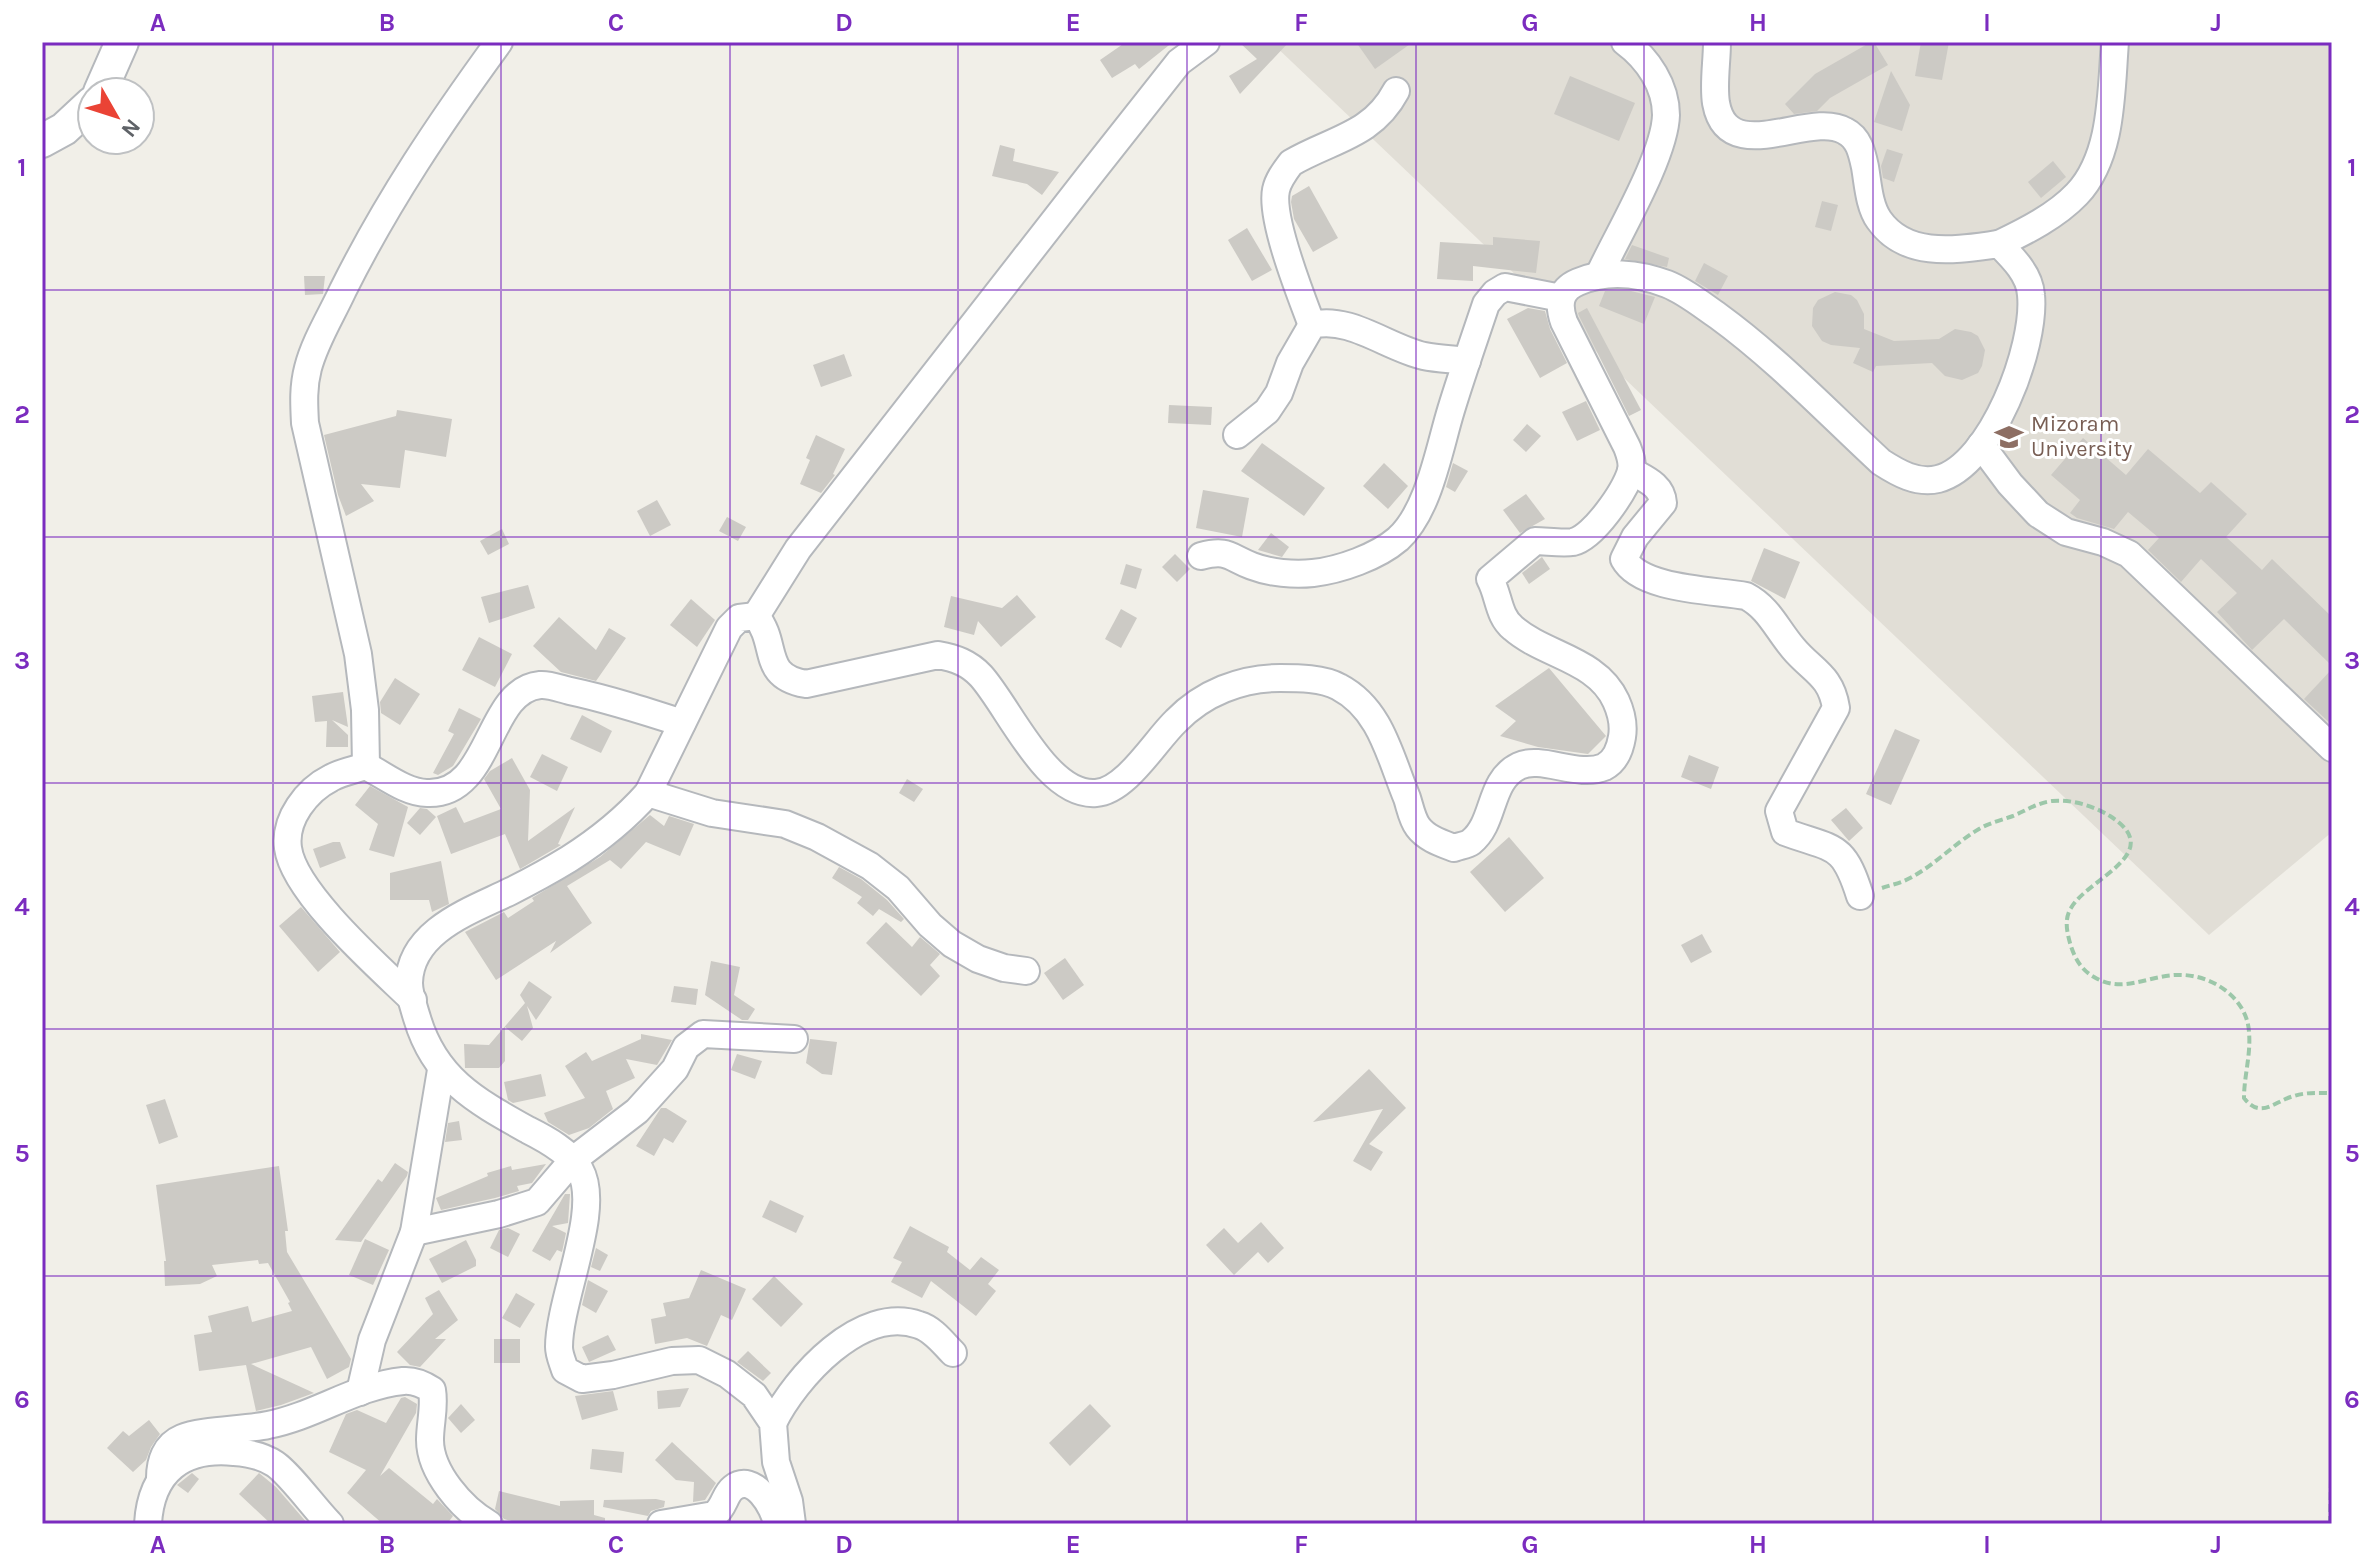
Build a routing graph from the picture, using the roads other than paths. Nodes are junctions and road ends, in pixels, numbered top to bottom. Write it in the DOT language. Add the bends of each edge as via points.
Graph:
graph roads {
  1 [pos="499,42"];
  2 [pos="1206,42"];
  3 [pos="1625,42"];
  4 [pos="1717,42"];
  5 [pos="2115,42"];
  6 [pos="119,45"];
  7 [pos="106,76"];
  8 [pos="1396,91"];
  9 [pos="76,118"];
  10 [pos="42,141"];
  11 [pos="1999,244"];
  12 [pos="1599,275"];
  13 [pos="1561,298"];
  14 [pos="1312,325"];
  15 [pos="1467,361"];
  16 [pos="1237,435"];
  17 [pos="1981,445"];
  18 [pos="1631,471"];
  19 [pos="1201,556"];
  20 [pos="756,616"];
  21 [pos="682,723"];
  22 [pos="2332,748"];
  23 [pos="366,766"];
  24 [pos="648,793"];
  25 [pos="1860,896"];
  26 [pos="1026,971"];
  27 [pos="413,1000"];
  28 [pos="794,1039"];
  29 [pos="441,1070"];
  30 [pos="573,1160"];
  31 [pos="414,1232"];
  32 [pos="953,1353"];
  33 [pos="360,1392"];
  34 [pos="773,1423"];
  35 [pos="160,1478"];
  36 [pos="148,1524"];
  37 [pos="330,1524"];
  38 [pos="489,1524"];
  39 [pos="661,1524"];
  40 [pos="777,1524"];
  41 [pos="792,1524"];
  1 -- 23 [label="street" via="439,123 374,230 317,341 303,394 305,423 358,654"];
  2 -- 20 [label="street" via="1179,62 1089,176 798,549"];
  3 -- 12 [label="street" via="1655,75 1666,116 1661,143"];
  4 -- 11 [label="street" via="1716,105 1733,130 1763,136 1814,126 1845,130 1861,152 1872,206 1894,235 1939,250"];
  5 -- 11 [label="street" via="2109,120 2096,163 2077,194 2035,227"];
  6 -- 7 [label="street"];
  8 -- 14 [label="street" via="1374,122 1291,163 1276,190 1295,281"];
  9 -- 10 [label="street"];
  11 -- 17 [label="street" via="2019,265 2031,293 2029,322 2020,369"];
  12 -- 13 [label="street" via="1573,284"];
  12 -- 17 [label="street" via="1643,276 1701,304 1750,339 1881,462 1905,476 1942,478"];
  13 -- 15 [label="street" via="1505,287 1495,293 1486,304"];
  13 -- 18 [label="street" via="1564,322 1627,447"];
  14 -- 15 [label="street" via="1340,324 1425,357"];
  14 -- 16 [label="street" via="1267,411"];
  15 -- 19 [label="street" via="1427,491 1397,540 1336,569 1310,574 1253,566 1218,552"];
  17 -- 22 [label="street" via="2038,514 2066,532 2129,554"];
  18 -- 20 [label="street" via="1593,529 1574,542 1535,541 1490,579 1511,627 1590,670 1610,689 1623,733 1618,754 1605,767 1582,771 1523,764 1506,773 1484,825 1470,842 1454,848 1434,841 1418,827 1374,716 1336,685 1260,678 1228,686 1177,719 1120,784 1099,793 1081,792 1051,769 981,675 960,660 938,655 806,684 790,681 778,671 767,629"];
  18 -- 25 [label="street" via="1657,487 1663,503 1628,547 1628,566 1657,581 1746,596 1759,603 1834,692 1836,708 1779,811 1785,832 1839,851 1851,867"];
  20 -- 21 [label="street" via="739,618 729,628"];
  21 -- 23 [label="street" via="542,684 524,689 508,704 481,757 447,789 428,794 410,789"];
  21 -- 24 [label="street"];
  23 -- 27 [label="street" via="311,790 295,813 288,849 312,895"];
  24 -- 26 [label="street" via="712,813 785,824 817,837 898,888 952,944 978,959"];
  24 -- 27 [label="street" via="631,813 568,859 448,921 417,956 409,982"];
  27 -- 29 [label="street" via="423,1039"];
  28 -- 30 [label="street" via="703,1034 686,1047 675,1069 637,1111"];
  29 -- 30 [label="street"];
  29 -- 31 [label="street"];
  30 -- 31 [label="street" via="537,1202"];
  30 -- 34 [label="street" via="587,1190 587,1211 565,1297 559,1349 565,1370 582,1379 699,1360 754,1395"];
  31 -- 33 [label="street" via="372,1340"];
  32 -- 34 [label="street" via="919,1325 886,1323 863,1331 801,1378"];
  33 -- 35 [label="street" via="269,1425 181,1438 165,1452"];
  33 -- 38 [label="street" via="405,1381 432,1390 430,1444 435,1464 464,1505"];
  34 -- 41 [label="street" via="776,1462"];
  35 -- 36 [label="street"];
  35 -- 37 [label="street" via="195,1454 252,1454 279,1466"];
  39 -- 40 [label="street" via="714,1515 722,1510 728,1492 745,1484 767,1498"];
}
